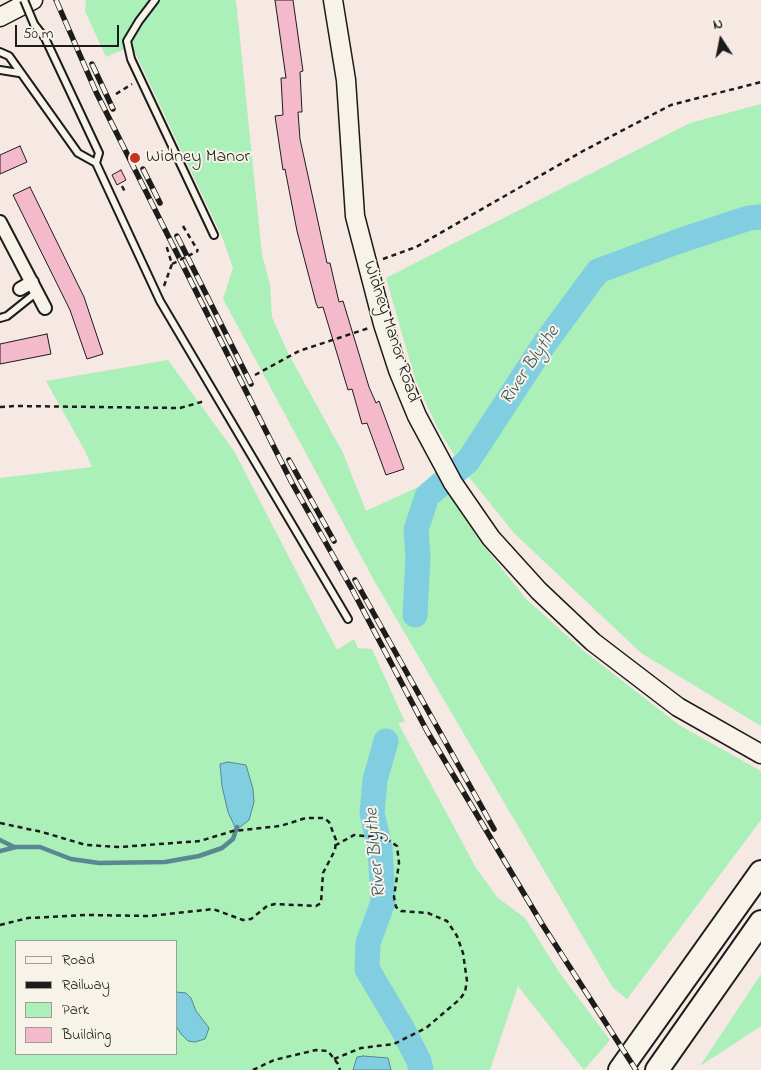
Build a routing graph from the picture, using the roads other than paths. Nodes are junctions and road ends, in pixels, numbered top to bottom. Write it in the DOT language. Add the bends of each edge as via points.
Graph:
graph roads {
  1 [pos="24,0"];
  2 [pos="33,0"];
  3 [pos="155,0"];
  4 [pos="333,0"];
  5 [pos="0,17"];
  6 [pos="0,52"];
  7 [pos="0,70"];
  8 [pos="19,73"];
  9 [pos="96,163"];
  10 [pos="0,222"];
  11 [pos="214,236"];
  12 [pos="34,287"];
  13 [pos="20,289"];
  14 [pos="45,308"];
  15 [pos="0,318"];
  16 [pos="348,619"];
  17 [pos="761,754"];
  18 [pos="761,872"];
  19 [pos="761,922"];
  20 [pos="620,1070"];
  21 [pos="658,1070"];
  1 -- 9 [label="lane, bridge" via="99,153"];
  2 -- 5 [label="street"];
  3 -- 11 [label="lane" via="127,41 131,59"];
  4 -- 17 [label="street, Widney Manor Road" via="346,80 355,216 398,370 417,416 453,483 491,538 592,642 678,707"];
  6 -- 8 [label="lane" via="9,56"];
  7 -- 8 [label="lane"];
  8 -- 9 [label="lane" via="78,153"];
  9 -- 16 [label="lane" via="160,300"];
  10 -- 12 [label="street"];
  12 -- 13 [label="street"];
  12 -- 14 [label="street"];
  12 -- 15 [label="lane" via="8,316"];
  18 -- 20 [label="highway"];
  19 -- 21 [label="highway"];
}
